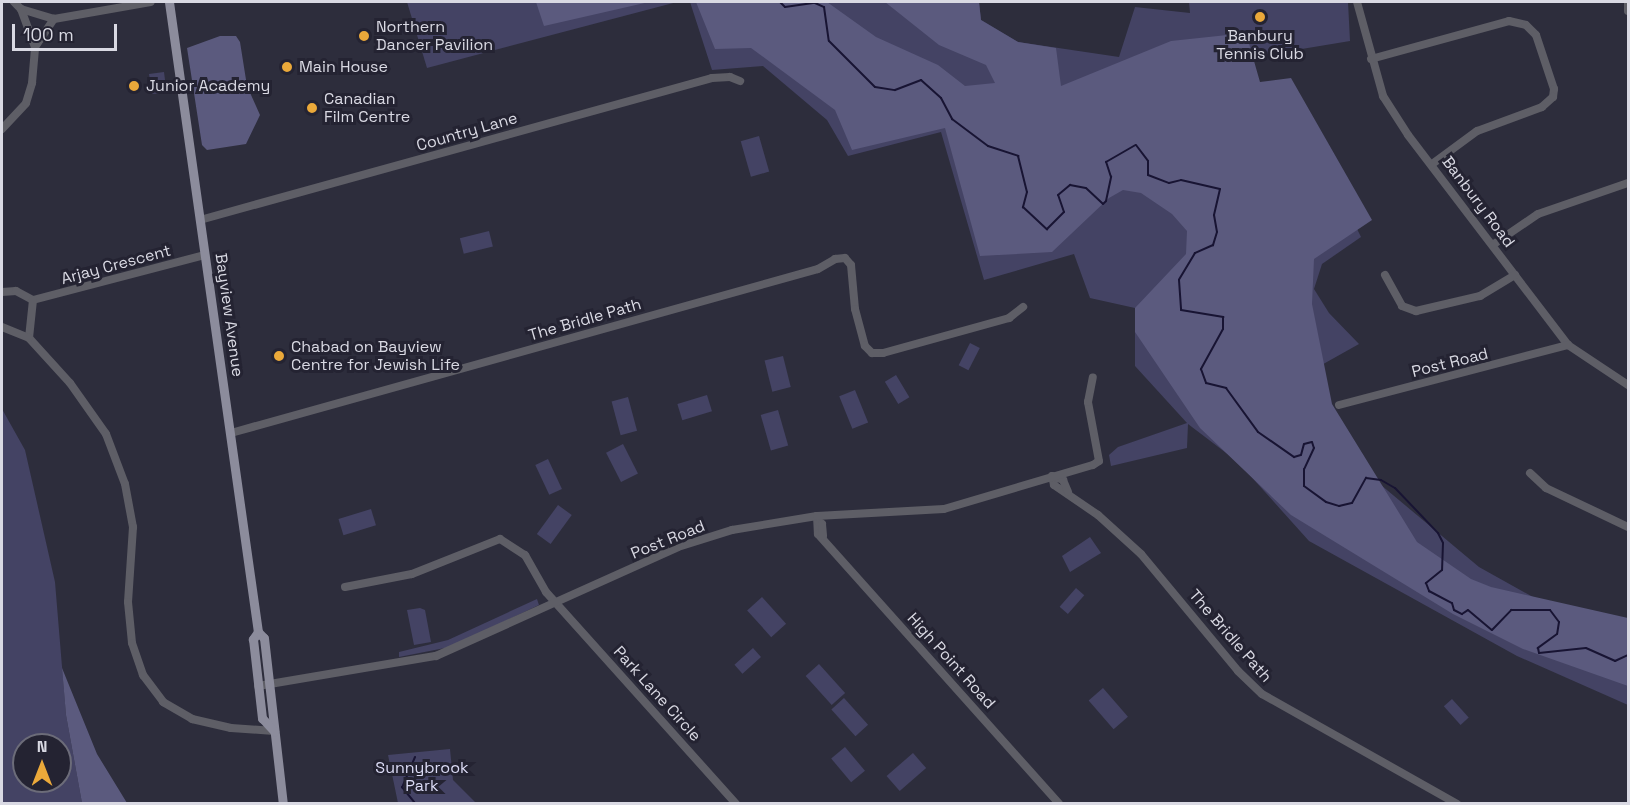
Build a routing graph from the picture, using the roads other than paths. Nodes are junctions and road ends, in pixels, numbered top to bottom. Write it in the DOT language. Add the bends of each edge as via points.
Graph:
graph roads {
  1 [pos="14,2"];
  2 [pos="151,2"];
  3 [pos="169,2"];
  4 [pos="1357,2"];
  5 [pos="1628,2"];
  6 [pos="21,9"];
  7 [pos="1629,11"];
  8 [pos="54,19"];
  9 [pos="35,47"];
  10 [pos="1371,59"];
  11 [pos="740,81"];
  12 [pos="2,129"];
  13 [pos="1431,164"];
  14 [pos="1629,183"];
  15 [pos="200,220"];
  16 [pos="1494,244"];
  17 [pos="205,255"];
  18 [pos="1384,275"];
  19 [pos="1515,275"];
  20 [pos="2,292"];
  21 [pos="33,300"];
  22 [pos="1023,307"];
  23 [pos="2,327"];
  24 [pos="29,338"];
  25 [pos="1568,345"];
  26 [pos="1093,378"];
  27 [pos="1629,386"];
  28 [pos="1339,405"];
  29 [pos="231,433"];
  30 [pos="1530,473"];
  31 [pos="1052,476"];
  32 [pos="817,518"];
  33 [pos="1629,527"];
  34 [pos="345,587"];
  35 [pos="557,603"];
  36 [pos="258,632"];
  37 [pos="270,684"];
  38 [pos="258,686"];
  39 [pos="274,731"];
  40 [pos="283,804"];
  41 [pos="736,804"];
  42 [pos="1059,804"];
  43 [pos="1457,804"];
  1 -- 6 [label="street"];
  2 -- 8 [label="street"];
  3 -- 15 [label="main road, Bayview Avenue"];
  4 -- 10 [label="street, Banbury Road"];
  5 -- 7 [label="street"];
  6 -- 8 [label="street"];
  6 -- 9 [label="street"];
  8 -- 9 [label="street"];
  9 -- 12 [label="street" via="26,103"];
  10 -- 13 [label="street, Banbury Road" via="1386,102"];
  10 -- 13 [label="street" via="1509,21 1526,25 1536,35 1554,89 1553,97 1542,107 1477,131"];
  11 -- 15 [label="street, Country Lane" via="712,78"];
  13 -- 16 [label="street, Banbury Road"];
  14 -- 16 [label="street" via="1538,214"];
  15 -- 17 [label="main road, Bayview Avenue"];
  16 -- 19 [label="street, Banbury Road"];
  17 -- 21 [label="street, Arjay Crescent"];
  17 -- 29 [label="main road, Bayview Avenue"];
  18 -- 19 [label="street" via="1402,306 1416,310 1480,296"];
  19 -- 25 [label="street, Banbury Road"];
  20 -- 21 [label="street" via="16,291"];
  21 -- 24 [label="street"];
  22 -- 29 [label="street, The Bridle Path" via="1009,318 872,353 866,346 855,309 851,265 845,258 835,259 818,269"];
  23 -- 24 [label="street"];
  24 -- 39 [label="street" via="70,383 106,434 125,484 133,527 128,602 132,643 143,675 163,702 192,719 231,728"];
  25 -- 27 [label="street, Banbury Road"];
  25 -- 28 [label="street, Post Road"];
  26 -- 31 [label="street, Post Road" via="1088,402 1099,461"];
  29 -- 36 [label="main road, Bayview Avenue"];
  30 -- 33 [label="street" via="1546,488"];
  31 -- 32 [label="street, Post Road" via="944,509"];
  31 -- 43 [label="street, The Bridle Path" via="1063,480 1068,492 1141,554 1238,671 1262,694"];
  32 -- 35 [label="street, Post Road" via="732,530 678,547"];
  32 -- 42 [label="street, High Point Road" via="818,534"];
  34 -- 35 [label="street, Park Lane Circle" via="412,574 500,539 525,555"];
  35 -- 37 [label="street, Post Road" via="436,656"];
  35 -- 41 [label="street, Park Lane Circle"];
  36 -- 37 [label="main road, Bayview Avenue" via="264,638"];
  36 -- 38 [label="main road, Bayview Avenue" via="253,639"];
  37 -- 38 [label="street, Post Road"];
  37 -- 39 [label="main road, Bayview Avenue"];
  38 -- 39 [label="main road, Bayview Avenue" via="262,718"];
  39 -- 40 [label="main road, Bayview Avenue"];
}
